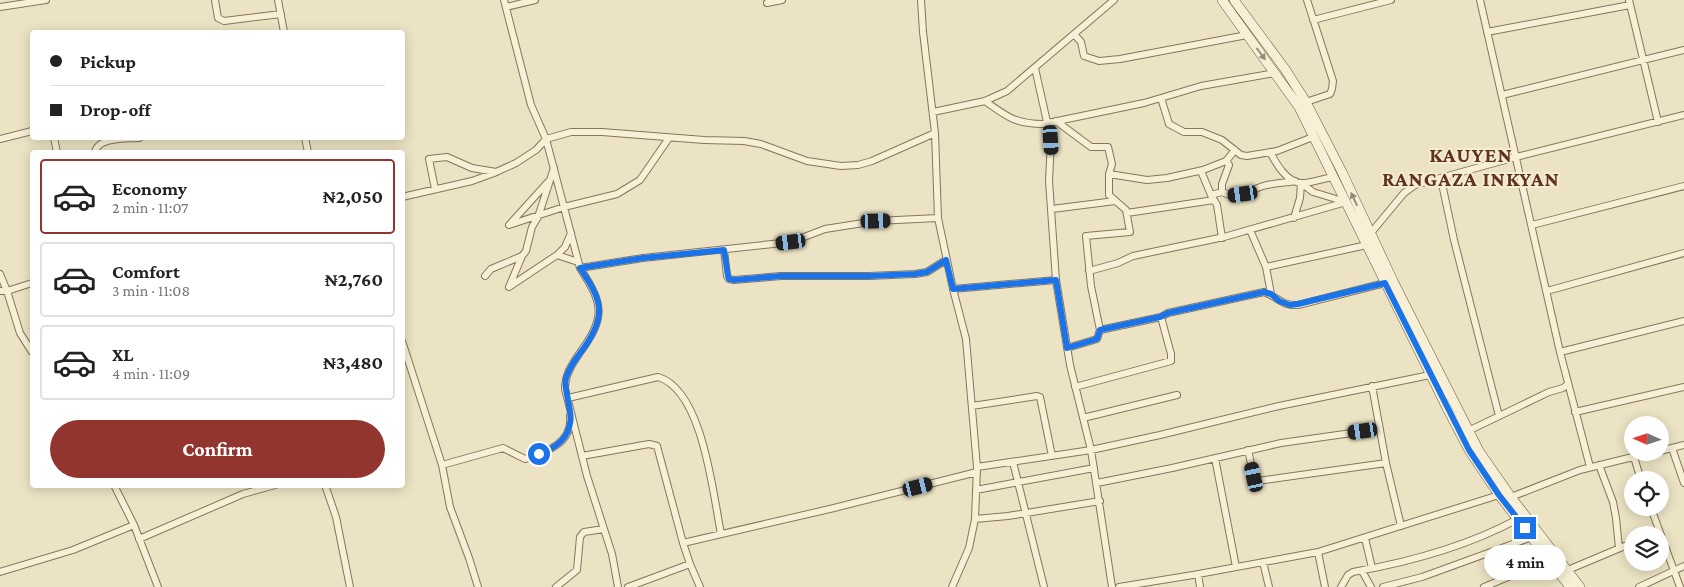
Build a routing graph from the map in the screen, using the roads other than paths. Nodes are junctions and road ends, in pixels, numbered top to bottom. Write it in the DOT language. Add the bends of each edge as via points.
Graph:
graph roads {
  1 [pos="46,0"];
  2 [pos="215,0"];
  3 [pos="278,0"];
  4 [pos="535,0"];
  5 [pos="782,0"];
  6 [pos="922,0"];
  7 [pos="1114,0"];
  8 [pos="1222,0"];
  9 [pos="1234,0"];
  10 [pos="1307,0"];
  11 [pos="1391,0"];
  12 [pos="1480,0"];
  13 [pos="505,3"];
  14 [pos="767,3"];
  15 [pos="1629,3"];
  16 [pos="0,7"];
  17 [pos="281,14"];
  18 [pos="1313,20"];
  19 [pos="284,30"];
  20 [pos="1487,32"];
  21 [pos="1074,34"];
  22 [pos="1247,34"];
  23 [pos="1684,50"];
  24 [pos="1643,60"];
  25 [pos="1035,68"];
  26 [pos="1275,73"];
  27 [pos="1502,95"];
  28 [pos="1161,98"];
  29 [pos="985,101"];
  30 [pos="1306,102"];
  31 [pos="932,112"];
  32 [pos="1684,115"];
  33 [pos="1056,121"];
  34 [pos="1658,122"];
  35 [pos="1047,123"];
  36 [pos="30,132"];
  37 [pos="935,133"];
  38 [pos="1313,137"];
  39 [pos="669,138"];
  40 [pos="0,139"];
  41 [pos="118,140"];
  42 [pos="546,140"];
  43 [pos="95,150"];
  44 [pos="1235,150"];
  45 [pos="1270,152"];
  46 [pos="1516,157"];
  47 [pos="1226,161"];
  48 [pos="554,168"];
  49 [pos="1201,171"];
  50 [pos="496,172"];
  51 [pos="1109,174"];
  52 [pos="1333,177"];
  53 [pos="1441,179"];
  54 [pos="548,182"];
  55 [pos="1298,182"];
  56 [pos="1684,186"];
  57 [pos="435,189"];
  58 [pos="1222,192"];
  59 [pos="405,196"];
  60 [pos="1213,198"];
  61 [pos="1116,201"];
  62 [pos="1346,202"];
  63 [pos="564,207"];
  64 [pos="1052,210"];
  65 [pos="1127,213"];
  66 [pos="538,215"];
  67 [pos="938,218"];
  68 [pos="1294,218"];
  69 [pos="1532,226"];
  70 [pos="1250,230"];
  71 [pos="571,233"];
  72 [pos="1370,234"];
  73 [pos="1222,238"];
  74 [pos="1366,245"];
  75 [pos="724,250"];
  76 [pos="1684,252"];
  77 [pos="557,255"];
  78 [pos="522,256"];
  79 [pos="946,260"];
  80 [pos="579,265"];
  81 [pos="1266,267"];
  82 [pos="1089,271"];
  83 [pos="0,274"];
  84 [pos="485,276"];
  85 [pos="1056,280"];
  86 [pos="1385,283"];
  87 [pos="30,284"];
  88 [pos="953,289"];
  89 [pos="4,291"];
  90 [pos="1547,291"];
  91 [pos="1271,294"];
  92 [pos="1160,317"];
  93 [pos="1684,321"];
  94 [pos="1100,330"];
  95 [pos="1067,348"];
  96 [pos="30,349"];
  97 [pos="405,350"];
  98 [pos="1560,352"];
  99 [pos="1430,375"];
  100 [pos="1568,384"];
  101 [pos="1372,386"];
  102 [pos="1075,387"];
  103 [pos="1684,387"];
  104 [pos="1177,394"];
  105 [pos="568,398"];
  106 [pos="972,406"];
  107 [pos="1575,412"];
  108 [pos="1499,416"];
  109 [pos="1083,418"];
  110 [pos="1380,429"];
  111 [pos="1468,431"];
  112 [pos="1684,445"];
  113 [pos="1672,448"];
  114 [pos="1669,449"];
  115 [pos="1091,450"];
  116 [pos="1248,450"];
  117 [pos="582,456"];
  118 [pos="1052,456"];
  119 [pos="1215,458"];
  120 [pos="1624,459"];
  121 [pos="1013,462"];
  122 [pos="1386,462"];
  123 [pos="442,464"];
  124 [pos="1599,465"];
  125 [pos="1590,467"];
  126 [pos="1094,468"];
  127 [pos="977,470"];
  128 [pos="1019,483"];
  129 [pos="1097,483"];
  130 [pos="1684,483"];
  131 [pos="115,488"];
  132 [pos="264,488"];
  133 [pos="326,488"];
  134 [pos="976,490"];
  135 [pos="1499,495"];
  136 [pos="1511,497"];
  137 [pos="1100,501"];
  138 [pos="1026,513"];
  139 [pos="974,519"];
  140 [pos="1518,520"];
  141 [pos="134,526"];
  142 [pos="1401,526"];
  143 [pos="604,528"];
  144 [pos="721,534"];
  145 [pos="1532,537"];
  146 [pos="1365,538"];
  147 [pos="138,539"];
  148 [pos="683,543"];
  149 [pos="1624,546"];
  150 [pos="1619,548"];
  151 [pos="1318,552"];
  152 [pos="1547,557"];
  153 [pos="1669,560"];
  154 [pos="1263,562"];
  155 [pos="690,564"];
  156 [pos="1684,566"];
  157 [pos="1236,567"];
  158 [pos="1372,568"];
  159 [pos="1362,571"];
  160 [pos="1673,571"];
  161 [pos="0,572"];
  162 [pos="1563,572"];
  163 [pos="1198,574"];
  164 [pos="158,587"];
  165 [pos="350,587"];
  166 [pos="478,587"];
  167 [pos="556,587"];
  168 [pos="618,587"];
  169 [pos="628,587"];
  170 [pos="700,587"];
  171 [pos="952,587"];
  172 [pos="1044,587"];
  173 [pos="1112,587"];
  174 [pos="1118,587"];
  175 [pos="1200,587"];
  176 [pos="1269,587"];
  177 [pos="1326,587"];
  178 [pos="1341,587"];
  179 [pos="1371,587"];
  180 [pos="1383,587"];
  181 [pos="1484,587"];
  182 [pos="1570,587"];
  183 [pos="1580,587"];
  184 [pos="1639,587"];
  185 [pos="1680,587"];
  1 -- 16 [label="street"];
  2 -- 17 [label="street" via="218,18 224,21"];
  3 -- 17 [label="street"];
  4 -- 13 [label="street"];
  5 -- 14 [label="street"];
  6 -- 31 [label="street"];
  7 -- 21 [label="street"];
  8 -- 22 [label="main road"];
  9 -- 30 [label="main road"];
  10 -- 18 [label="street"];
  11 -- 18 [label="street"];
  12 -- 20 [label="street"];
  13 -- 42 [label="street" via="531,105"];
  15 -- 20 [label="street"];
  15 -- 24 [label="street"];
  17 -- 19 [label="street"];
  18 -- 30 [label="street" via="1333,82 1330,94"];
  20 -- 27 [label="street"];
  21 -- 22 [label="street" via="1081,42 1084,56 1100,60"];
  21 -- 25 [label="street"];
  22 -- 26 [label="main road, one-way"];
  23 -- 24 [label="street"];
  24 -- 27 [label="street"];
  24 -- 34 [label="street"];
  25 -- 29 [label="street" via="1007,91"];
  25 -- 35 [label="street"];
  26 -- 28 [label="street" via="1201,86"];
  26 -- 38 [label="main road" via="1299,107"];
  27 -- 46 [label="street"];
  28 -- 33 [label="street"];
  28 -- 44 [label="street" via="1169,124 1184,132 1202,132 1222,140"];
  29 -- 31 [label="street"];
  29 -- 35 [label="street" via="1015,121"];
  72 -- 30 [label="main road, one-way"];
  31 -- 37 [label="street"];
  32 -- 34 [label="street"];
  33 -- 35 [label="street"];
  33 -- 51 [label="street" via="1091,147 1108,147 1112,164"];
  34 -- 46 [label="street"];
  35 -- 64 [label="street" via="1052,153 1049,181"];
  36 -- 40 [label="street"];
  37 -- 39 [label="street" via="872,162 841,166 807,161 762,144 744,141"];
  37 -- 67 [label="street"];
  38 -- 45 [label="street"];
  38 -- 52 [label="main road"];
  39 -- 42 [label="street" via="580,131"];
  39 -- 63 [label="street" via="640,180 617,194"];
  41 -- 43 [label="street" via="100,144"];
  42 -- 48 [label="street"];
  42 -- 50 [label="street" via="516,163"];
  44 -- 45 [label="street" via="1247,156"];
  44 -- 47 [label="street"];
  45 -- 55 [label="street" via="1279,168"];
  46 -- 53 [label="street"];
  46 -- 69 [label="street"];
  47 -- 49 [label="street"];
  47 -- 58 [label="street" via="1229,165"];
  48 -- 54 [label="street"];
  48 -- 63 [label="street"];
  49 -- 51 [label="street" via="1147,180"];
  49 -- 60 [label="street"];
  50 -- 57 [label="street"];
  50 -- 57 [label="street" via="472,168 447,157 429,159"];
  51 -- 61 [label="street" via="1109,195"];
  52 -- 55 [label="street"];
  52 -- 62 [label="main road"];
  53 -- 72 [label="street" via="1409,188"];
  53 -- 108 [label="street"];
  54 -- 66 [label="street"];
  54 -- 66 [label="street" via="509,225"];
  55 -- 58 [label="street" via="1265,186 1229,196"];
  55 -- 62 [label="street" via="1313,192"];
  55 -- 68 [label="street" via="1300,198"];
  56 -- 69 [label="street"];
  57 -- 59 [label="street"];
  58 -- 60 [label="street"];
  60 -- 65 [label="street"];
  60 -- 73 [label="street"];
  61 -- 64 [label="street"];
  61 -- 65 [label="street"];
  62 -- 68 [label="street"];
  62 -- 74 [label="main road"];
  63 -- 66 [label="street"];
  63 -- 71 [label="street"];
  64 -- 85 [label="street"];
  65 -- 82 [label="street" via="1130,232 1086,236"];
  66 -- 78 [label="street"];
  67 -- 75 [label="street" via="876,221 825,229 791,242"];
  67 -- 79 [label="street"];
  68 -- 70 [label="street"];
  69 -- 90 [label="street"];
  70 -- 73 [label="street"];
  70 -- 81 [label="street"];
  71 -- 77 [label="street"];
  71 -- 80 [label="street"];
  72 -- 111 [label="main road"];
  73 -- 82 [label="street" via="1133,256"];
  74 -- 81 [label="street"];
  74 -- 86 [label="main road"];
  75 -- 79 [label="street" via="731,280 915,274 927,272"];
  75 -- 80 [label="street"];
  76 -- 90 [label="street"];
  77 -- 78 [label="street" via="509,287"];
  77 -- 80 [label="street"];
  78 -- 84 [label="street" via="491,269"];
  79 -- 88 [label="street"];
  80 -- 105 [label="street" via="593,287 600,313 588,342 570,368 566,380"];
  81 -- 91 [label="street"];
  82 -- 94 [label="street"];
  83 -- 89 [label="street"];
  85 -- 88 [label="street"];
  85 -- 95 [label="street"];
  86 -- 91 [label="street" via="1290,305"];
  86 -- 99 [label="main road"];
  87 -- 89 [label="street"];
  88 -- 106 [label="street" via="966,338"];
  89 -- 96 [label="street" via="20,333"];
  90 -- 98 [label="street"];
  91 -- 92 [label="street" via="1249,294"];
  92 -- 94 [label="street"];
  92 -- 102 [label="street" via="1171,354 1170,361"];
  93 -- 98 [label="street"];
  94 -- 95 [label="street" via="1097,339"];
  95 -- 102 [label="street"];
  97 -- 123 [label="street"];
  98 -- 100 [label="street"];
  99 -- 101 [label="street"];
  99 -- 135 [label="main road" via="1469,450"];
  100 -- 107 [label="street"];
  100 -- 108 [label="street"];
  101 -- 110 [label="street"];
  101 -- 115 [label="street"];
  102 -- 109 [label="street"];
  103 -- 107 [label="street"];
  104 -- 109 [label="street"];
  105 -- 117 [label="street"];
  105 -- 123 [label="street" via="571,423 566,435 553,449 525,459 503,448"];
  105 -- 144 [label="street" via="658,378 667,380 690,408 705,452"];
  106 -- 118 [label="street" via="1040,396"];
  106 -- 127 [label="street"];
  107 -- 125 [label="street"];
  108 -- 111 [label="street"];
  109 -- 115 [label="street"];
  110 -- 116 [label="street" via="1281,442"];
  110 -- 122 [label="street"];
  111 -- 136 [label="main road"];
  112 -- 113 [label="street"];
  113 -- 114 [label="street"];
  113 -- 130 [label="street"];
  115 -- 118 [label="street"];
  115 -- 126 [label="street"];
  116 -- 119 [label="street"];
  116 -- 122 [label="street" via="1254,477 1258,481"];
  117 -- 143 [label="street"];
  117 -- 148 [label="street" via="649,444 656,446"];
  118 -- 121 [label="street"];
  119 -- 129 [label="street"];
  119 -- 157 [label="street"];
  120 -- 124 [label="street"];
  121 -- 127 [label="street"];
  121 -- 128 [label="street"];
  122 -- 142 [label="street"];
  123 -- 166 [label="street" via="450,507"];
  124 -- 125 [label="street"];
  124 -- 150 [label="street" via="1613,502"];
  125 -- 136 [label="street"];
  126 -- 128 [label="street"];
  126 -- 129 [label="street"];
  127 -- 134 [label="street"];
  127 -- 144 [label="street"];
  128 -- 134 [label="street"];
  128 -- 138 [label="street"];
  129 -- 137 [label="street"];
  131 -- 141 [label="street"];
  132 -- 147 [label="street"];
  133 -- 165 [label="street" via="336,517"];
  134 -- 139 [label="street"];
  135 -- 140 [label="main road"];
  135 -- 142 [label="street"];
  136 -- 162 [label="main road"];
  137 -- 138 [label="street"];
  137 -- 173 [label="street"];
  138 -- 139 [label="street"];
  138 -- 172 [label="street"];
  139 -- 171 [label="street" via="969,548"];
  140 -- 145 [label="main road"];
  140 -- 158 [label="street" via="1443,551"];
  141 -- 147 [label="street"];
  141 -- 161 [label="street" via="73,550"];
  142 -- 146 [label="street"];
  143 -- 167 [label="street" via="584,532 580,537 577,570"];
  143 -- 168 [label="street"];
  144 -- 148 [label="street"];
  145 -- 152 [label="main road"];
  145 -- 180 [label="street" via="1422,577"];
  146 -- 151 [label="street"];
  146 -- 158 [label="street"];
  147 -- 164 [label="street"];
  148 -- 155 [label="street"];
  149 -- 150 [label="street"];
  150 -- 162 [label="street"];
  151 -- 154 [label="street"];
  151 -- 177 [label="street"];
  152 -- 162 [label="main road"];
  152 -- 181 [label="street"];
  153 -- 160 [label="street"];
  154 -- 157 [label="street"];
  154 -- 176 [label="street"];
  155 -- 169 [label="street"];
  155 -- 170 [label="street"];
  156 -- 160 [label="street"];
  157 -- 163 [label="street"];
  158 -- 159 [label="street"];
  159 -- 178 [label="street" via="1348,575"];
  159 -- 179 [label="street"];
  160 -- 184 [label="street"];
  160 -- 185 [label="street"];
  162 -- 182 [label="main road"];
  162 -- 183 [label="main road"];
  163 -- 174 [label="street"];
  163 -- 175 [label="street"];
}
